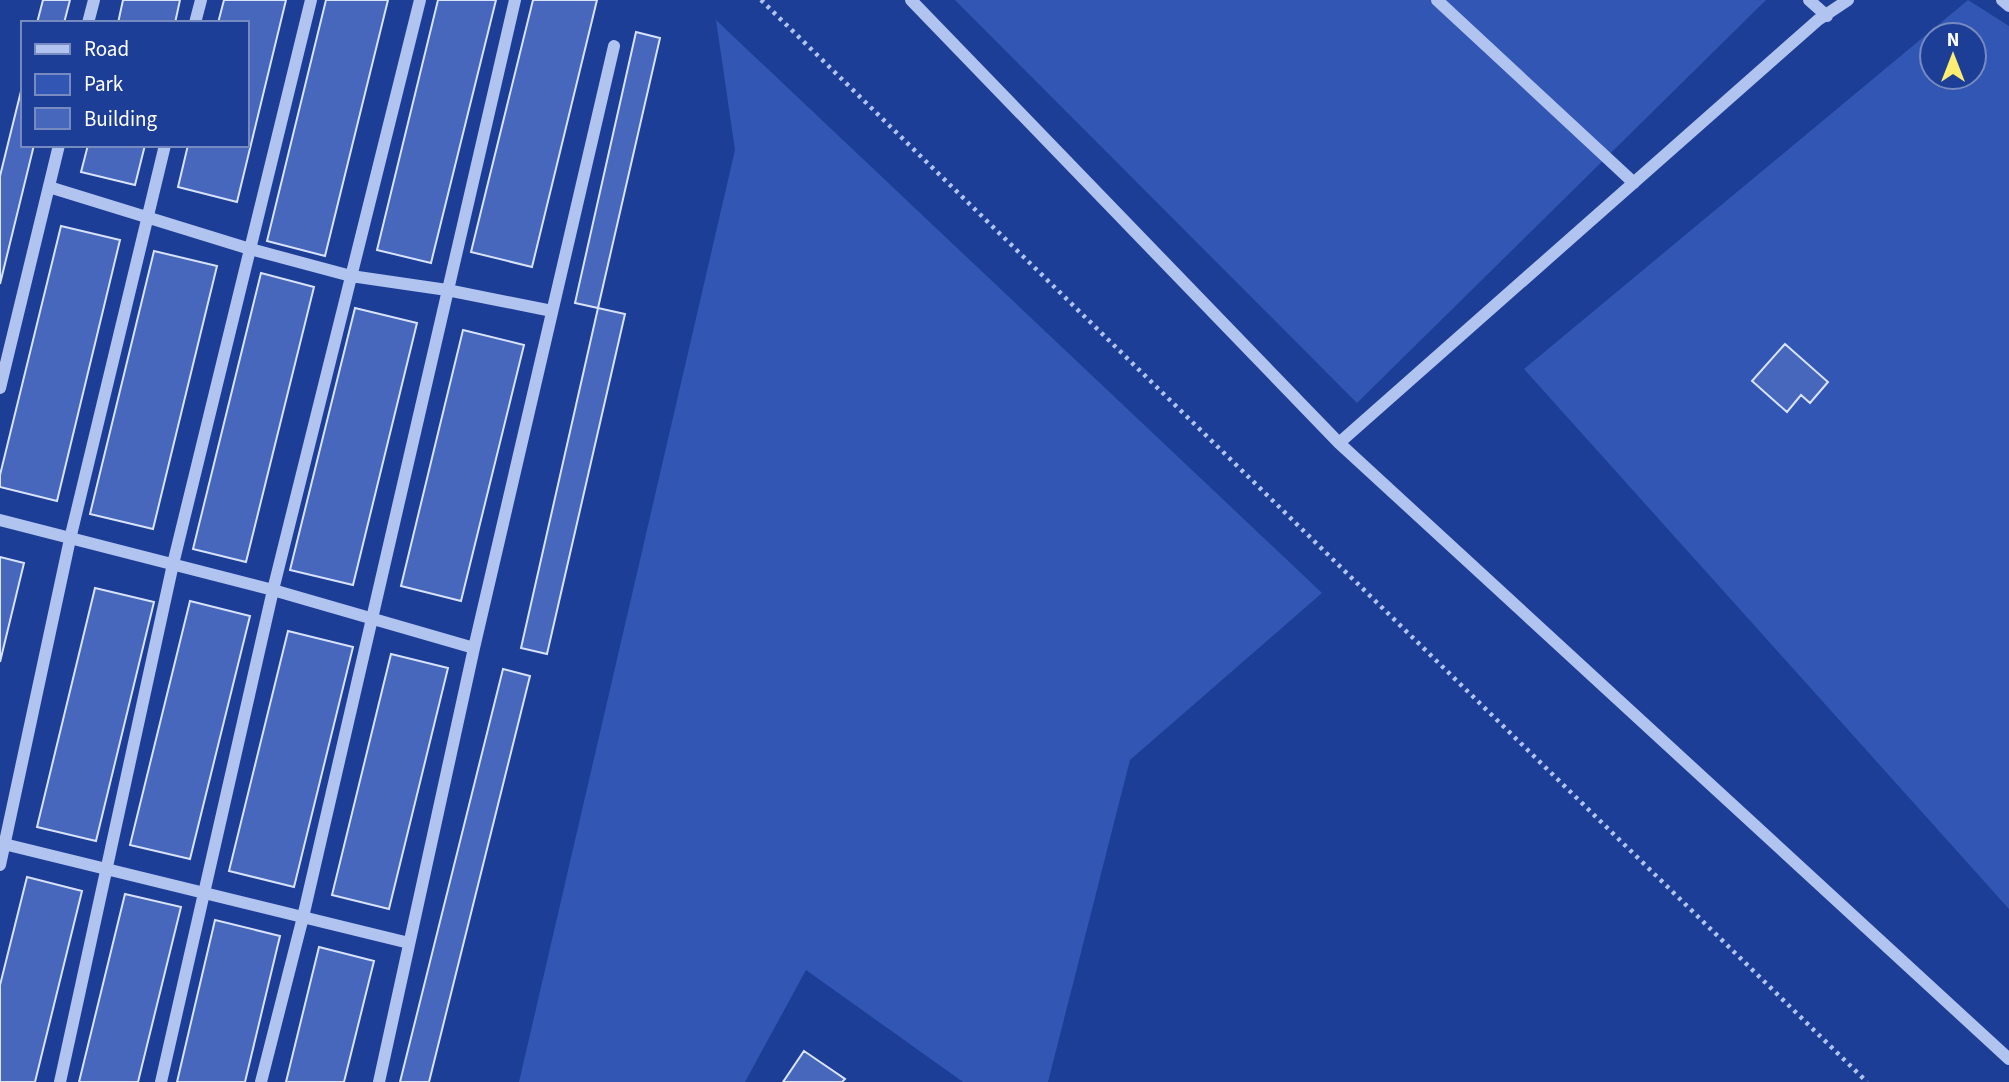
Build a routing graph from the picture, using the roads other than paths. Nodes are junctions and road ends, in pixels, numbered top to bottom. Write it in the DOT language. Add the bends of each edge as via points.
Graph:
graph roads {
  1 [pos="94,0"];
  2 [pos="201,0"];
  3 [pos="311,0"];
  4 [pos="421,0"];
  5 [pos="515,0"];
  6 [pos="911,0"];
  7 [pos="1437,0"];
  8 [pos="1809,0"];
  9 [pos="1848,0"];
  10 [pos="2002,0"];
  11 [pos="2009,6"];
  12 [pos="1827,16"];
  13 [pos="89,21"];
  14 [pos="196,21"];
  15 [pos="614,47"];
  16 [pos="59,147"];
  17 [pos="165,147"];
  18 [pos="1634,183"];
  19 [pos="49,187"];
  20 [pos="148,218"];
  21 [pos="250,249"];
  22 [pos="351,276"];
  23 [pos="447,290"];
  24 [pos="552,312"];
  25 [pos="0,388"];
  26 [pos="1339,443"];
  27 [pos="0,520"];
  28 [pos="70,539"];
  29 [pos="173,564"];
  30 [pos="273,590"];
  31 [pos="371,620"];
  32 [pos="474,648"];
  33 [pos="4,844"];
  34 [pos="0,864"];
  35 [pos="107,869"];
  36 [pos="205,893"];
  37 [pos="303,917"];
  38 [pos="409,943"];
  39 [pos="2009,1059"];
  40 [pos="60,1082"];
  41 [pos="161,1082"];
  42 [pos="261,1082"];
  43 [pos="379,1082"];
  1 -- 13 [label="lane"];
  2 -- 14 [label="lane"];
  3 -- 21 [label="lane"];
  4 -- 22 [label="lane"];
  5 -- 23 [label="lane"];
  6 -- 26 [label="lane"];
  7 -- 18 [label="lane"];
  8 -- 12 [label="lane"];
  9 -- 12 [label="lane"];
  10 -- 11 [label="lane"];
  12 -- 18 [label="lane"];
  15 -- 24 [label="lane"];
  16 -- 19 [label="lane"];
  17 -- 20 [label="lane"];
  18 -- 26 [label="lane"];
  19 -- 20 [label="lane"];
  19 -- 25 [label="lane"];
  20 -- 21 [label="lane"];
  20 -- 28 [label="lane"];
  21 -- 22 [label="lane"];
  21 -- 29 [label="lane"];
  22 -- 23 [label="lane"];
  22 -- 30 [label="lane"];
  23 -- 24 [label="lane"];
  23 -- 31 [label="lane"];
  24 -- 32 [label="lane"];
  26 -- 39 [label="lane"];
  27 -- 28 [label="lane"];
  28 -- 29 [label="lane"];
  28 -- 33 [label="lane"];
  29 -- 30 [label="lane"];
  29 -- 35 [label="lane"];
  30 -- 31 [label="lane"];
  30 -- 36 [label="lane"];
  31 -- 32 [label="lane"];
  31 -- 37 [label="lane"];
  32 -- 38 [label="lane"];
  33 -- 34 [label="lane"];
  33 -- 35 [label="lane"];
  35 -- 36 [label="lane"];
  35 -- 40 [label="lane"];
  36 -- 37 [label="lane"];
  36 -- 41 [label="lane"];
  37 -- 38 [label="lane"];
  37 -- 42 [label="lane"];
  38 -- 43 [label="lane"];
}
